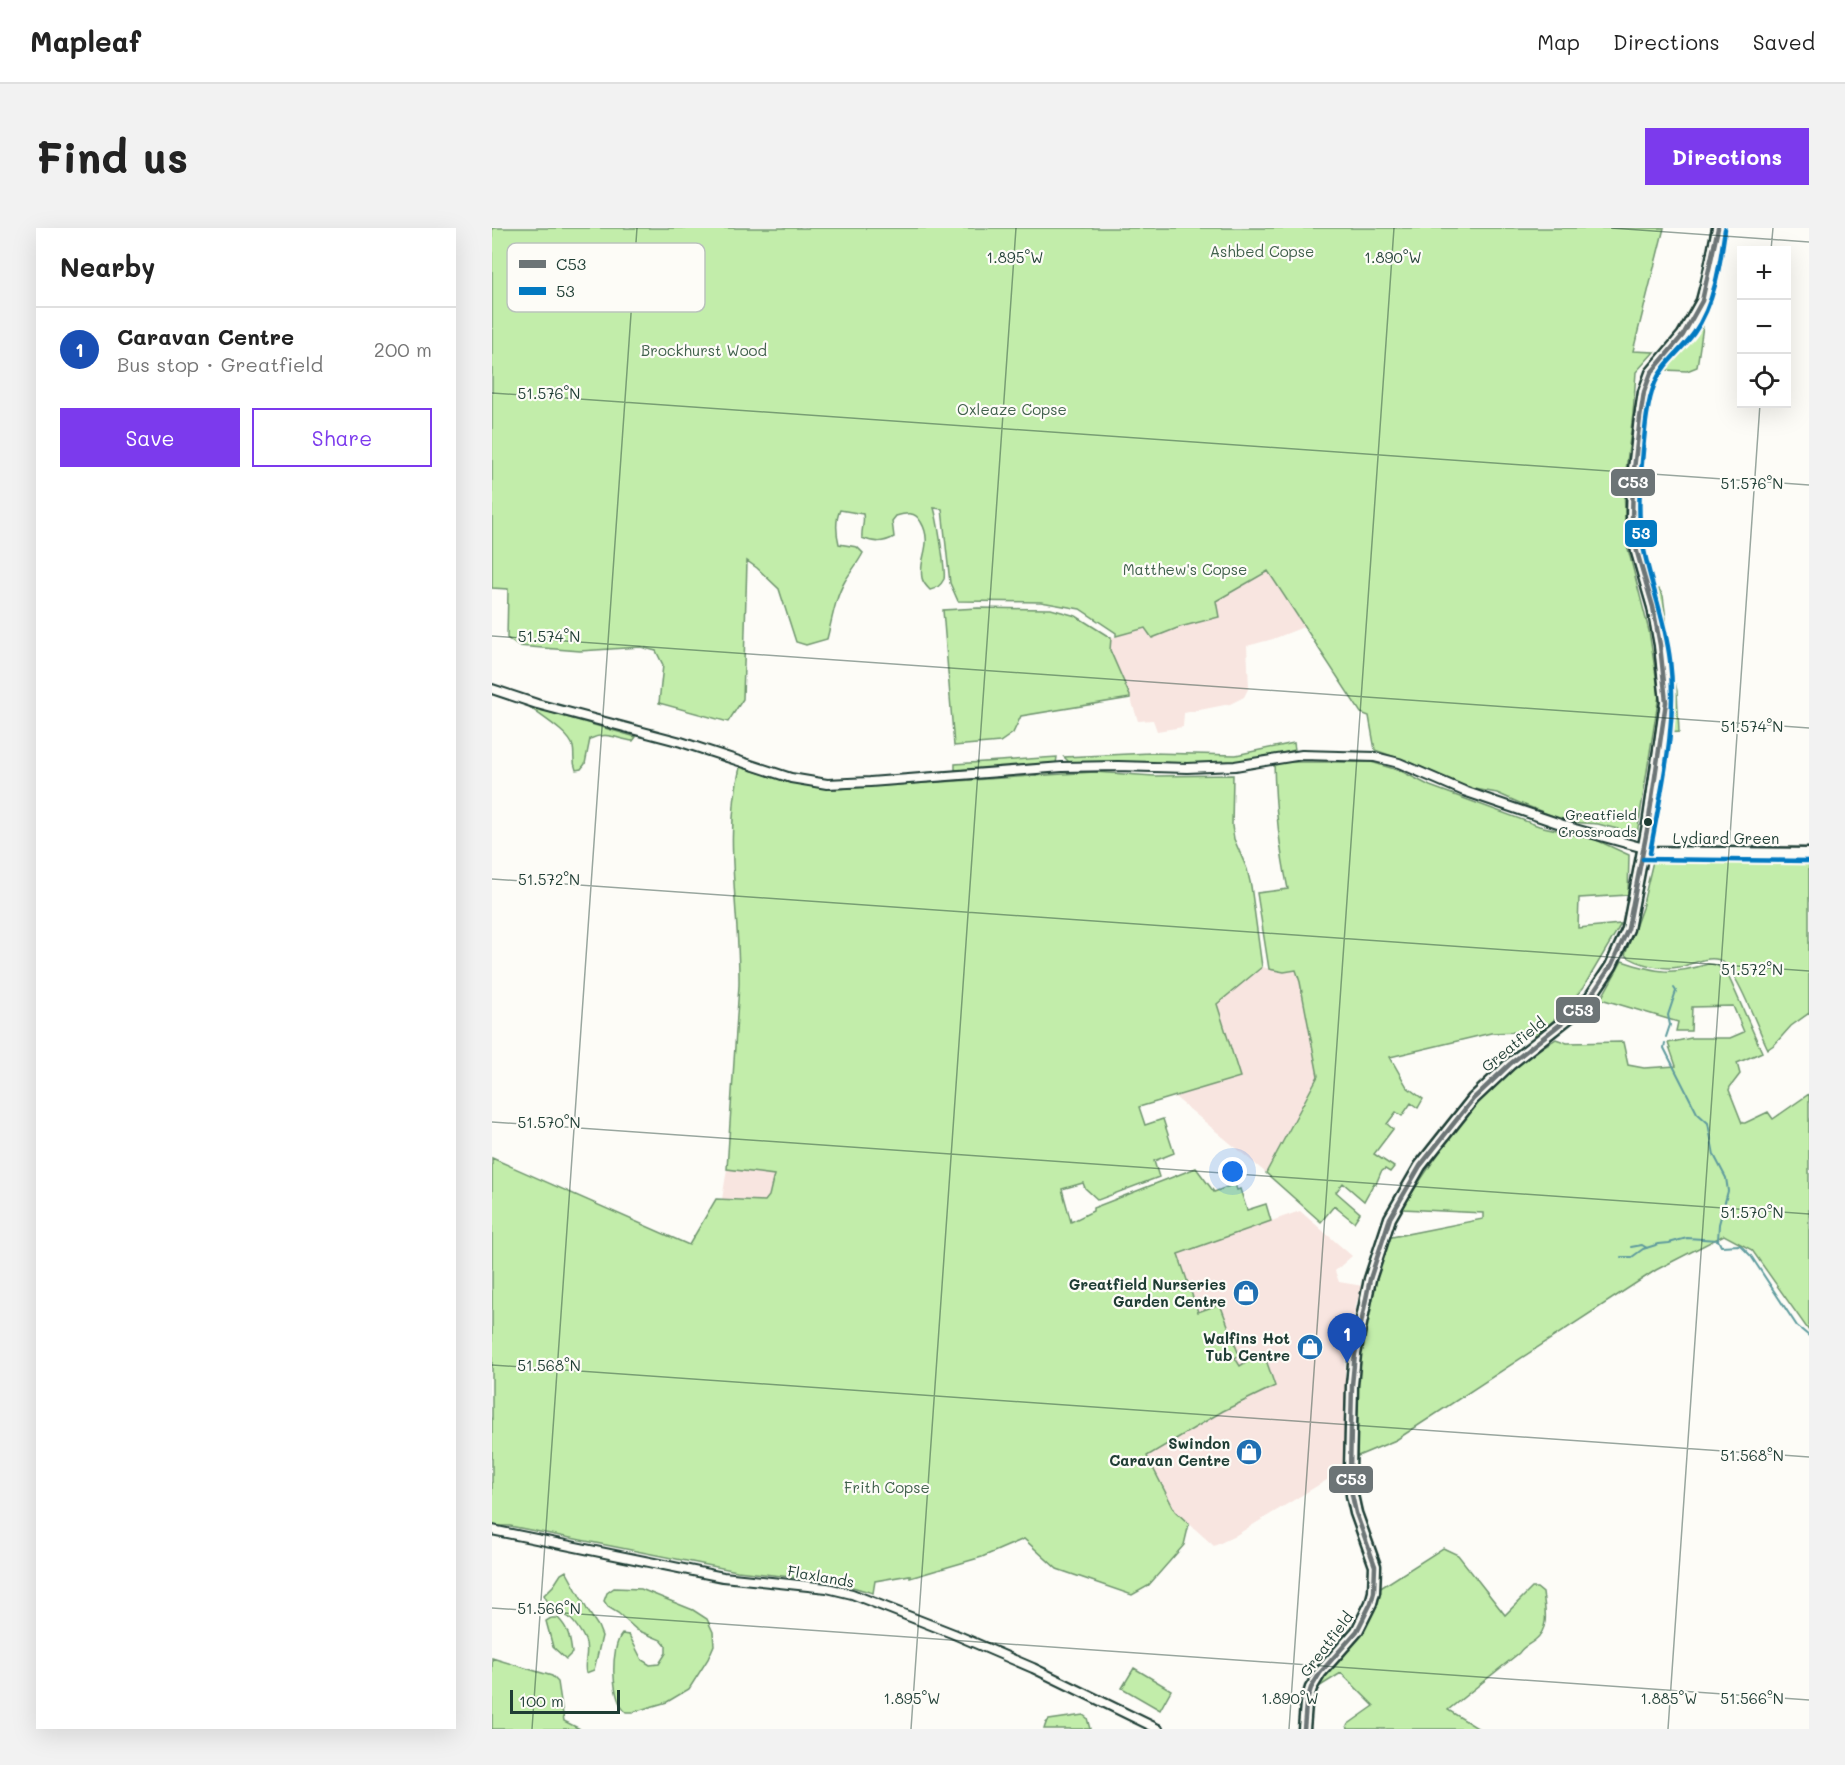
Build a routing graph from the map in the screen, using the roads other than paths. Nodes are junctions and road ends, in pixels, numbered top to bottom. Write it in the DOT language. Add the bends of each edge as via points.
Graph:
graph roads {
  1 [pos="1718,228"];
  2 [pos="492,689"];
  3 [pos="1644,850"];
  4 [pos="1809,854"];
  5 [pos="492,1530"];
  6 [pos="1158,1729"];
  7 [pos="1304,1729"];
  1 -- 3 [label="street, Greatfield" via="1702,301 1683,335 1651,373 1637,436 1633,530 1658,630 1665,691"];
  2 -- 3 [label="street" via="681,742 791,778 827,784 1062,767 1235,766 1302,755 1375,757 1399,763 1464,792"];
  3 -- 4 [label="street, Lydiard Green"];
  3 -- 7 [label="street, Greatfield" via="1628,929 1596,990 1577,1011 1473,1099 1420,1166 1390,1218 1370,1279 1352,1385 1352,1495 1375,1566 1374,1592 1357,1631 1311,1688"];
  5 -- 6 [label="street, Flaxlands" via="723,1576 852,1594 1033,1668"];
}
